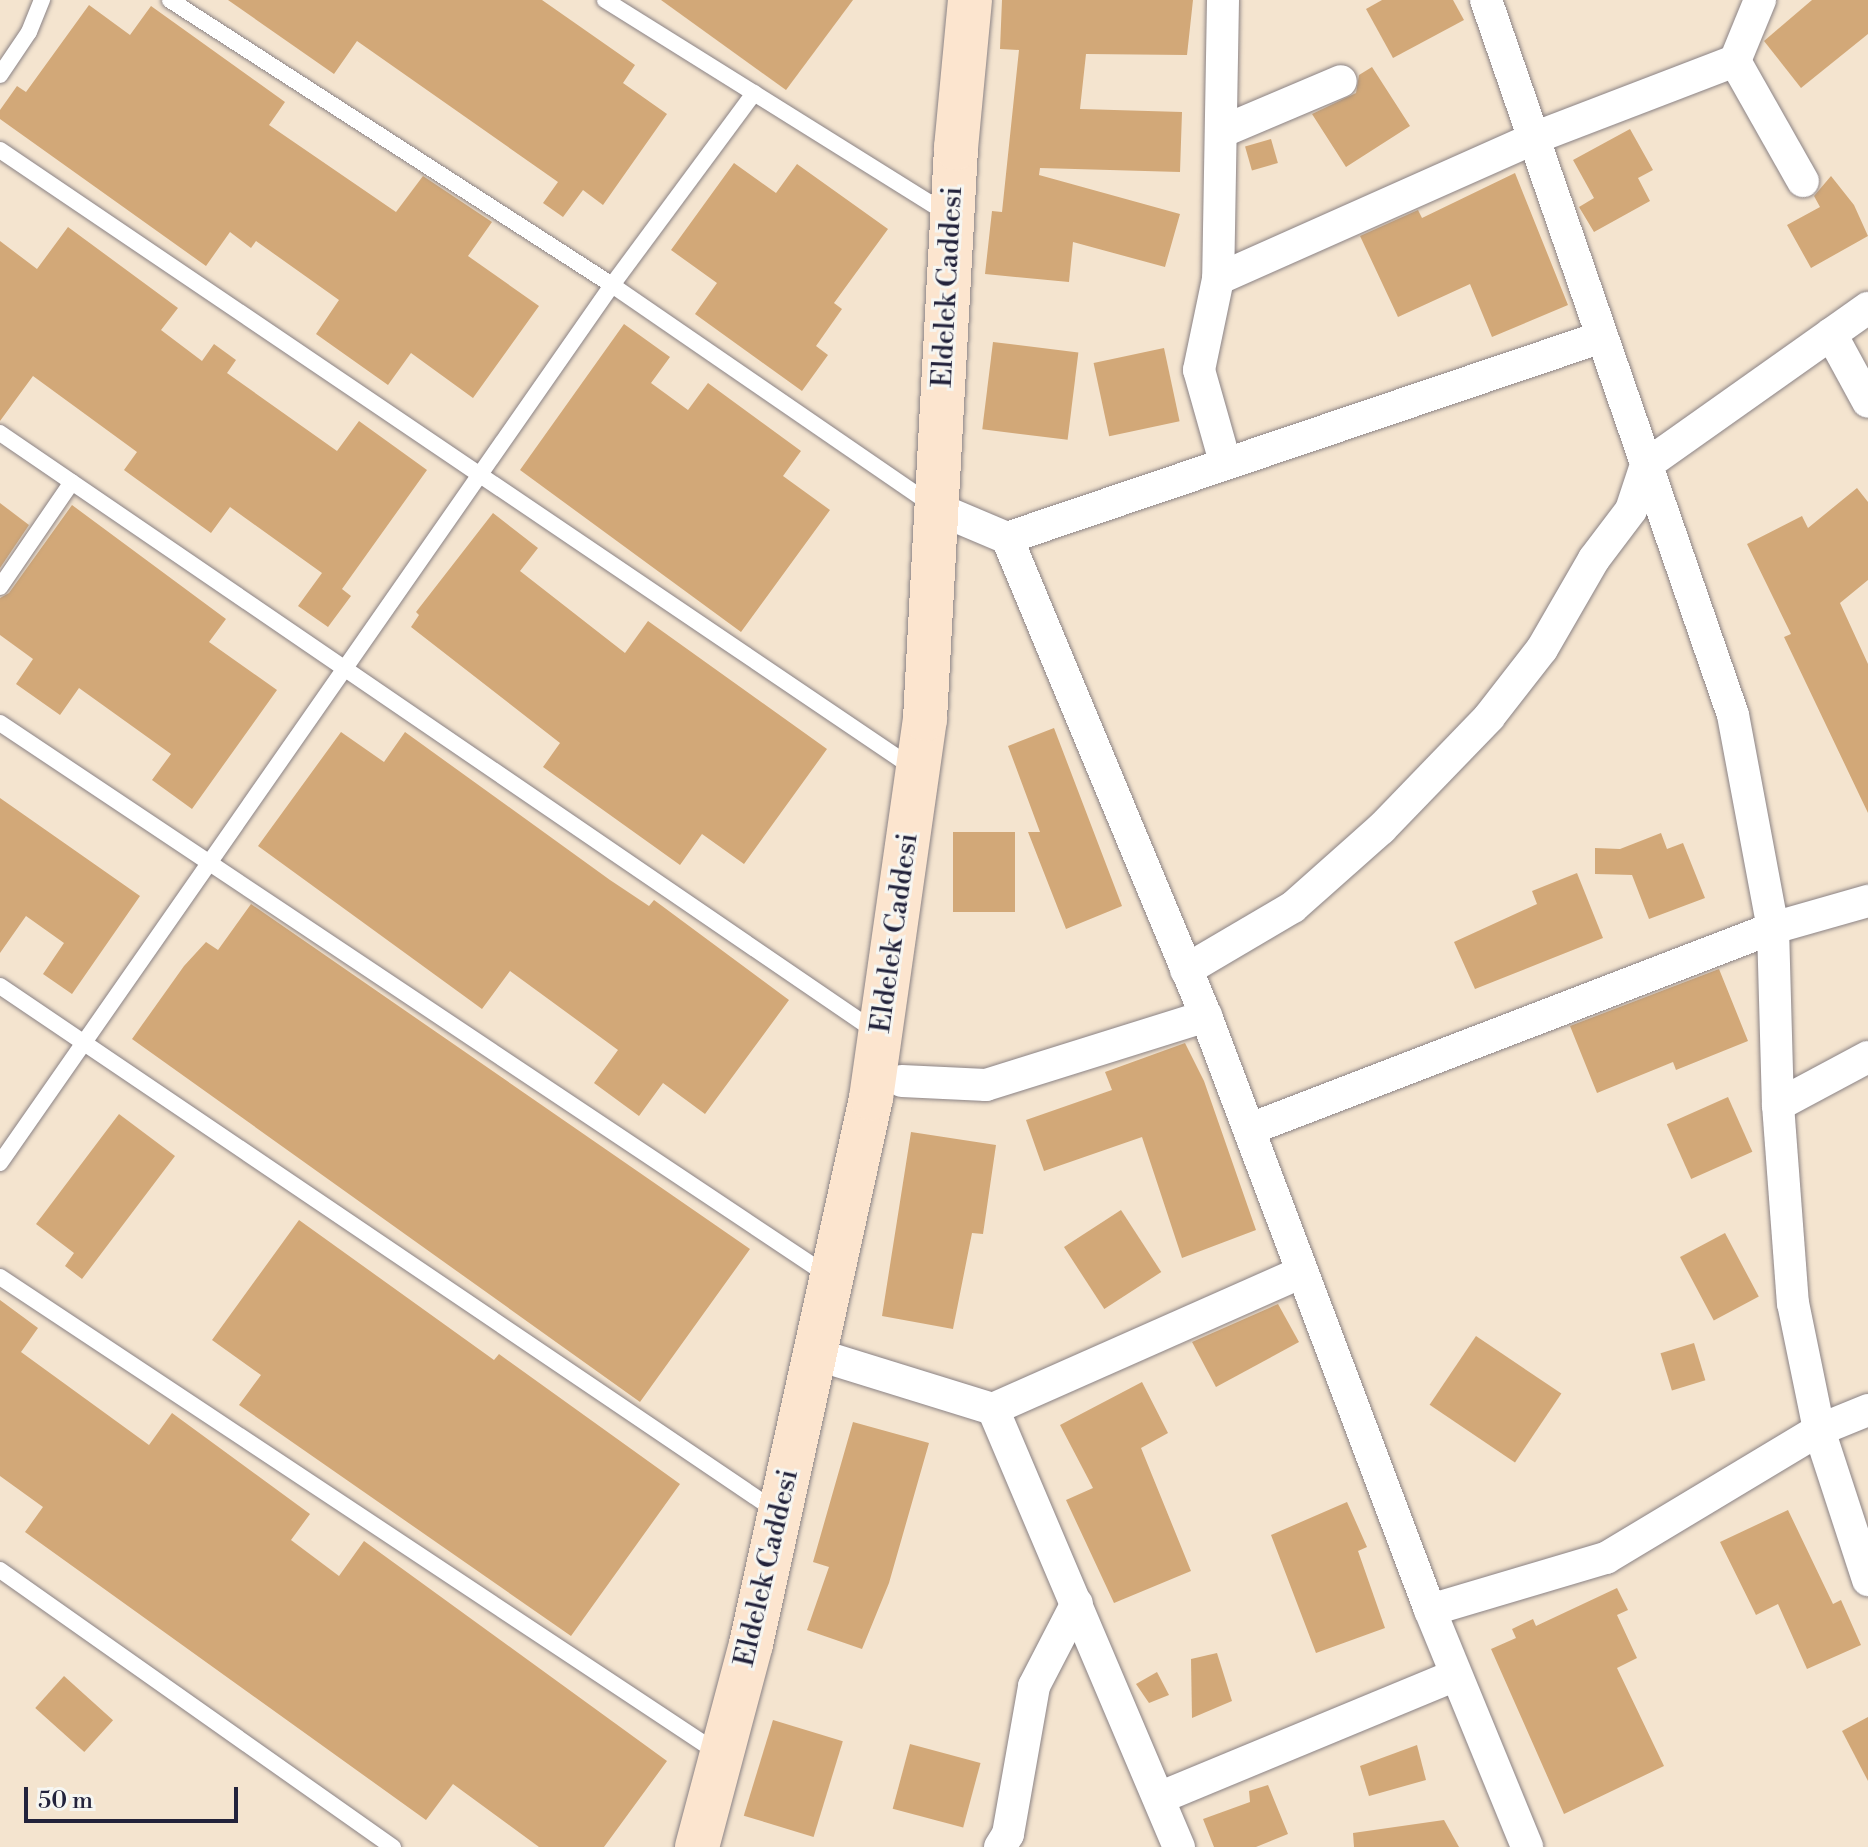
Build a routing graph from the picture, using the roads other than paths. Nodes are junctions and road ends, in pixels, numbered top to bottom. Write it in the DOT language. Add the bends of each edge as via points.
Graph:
graph roads {
  1 [pos="42,0"];
  2 [pos="170,0"];
  3 [pos="605,0"];
  4 [pos="970,0"];
  5 [pos="1223,0"];
  6 [pos="1486,0"];
  7 [pos="1760,0"];
  8 [pos="1735,61"];
  9 [pos="0,75"];
  10 [pos="1341,81"];
  11 [pos="754,93"];
  12 [pos="1221,132"];
  13 [pos="1534,138"];
  14 [pos="0,150"];
  15 [pos="1803,181"];
  16 [pos="952,217"];
  17 [pos="1218,279"];
  18 [pos="612,285"];
  19 [pos="1868,308"];
  20 [pos="1831,334"];
  21 [pos="1602,337"];
  22 [pos="1868,402"];
  23 [pos="0,433"];
  24 [pos="1225,462"];
  25 [pos="1646,465"];
  26 [pos="477,478"];
  27 [pos="72,482"];
  28 [pos="936,508"];
  29 [pos="1007,538"];
  30 [pos="0,587"];
  31 [pos="345,668"];
  32 [pos="0,723"];
  33 [pos="918,771"];
  34 [pos="209,863"];
  35 [pos="1868,901"];
  36 [pos="1773,928"];
  37 [pos="1186,970"];
  38 [pos="0,986"];
  39 [pos="1206,1016"];
  40 [pos="880,1034"];
  41 [pos="85,1041"];
  42 [pos="1868,1057"];
  43 [pos="902,1081"];
  44 [pos="1778,1105"];
  45 [pos="1250,1129"];
  46 [pos="0,1163"];
  47 [pos="1300,1273"];
  48 [pos="0,1277"];
  49 [pos="831,1278"];
  50 [pos="815,1354"];
  51 [pos="993,1409"];
  52 [pos="1868,1410"];
  53 [pos="1819,1430"];
  54 [pos="781,1514"];
  55 [pos="0,1570"];
  56 [pos="1868,1580"];
  57 [pos="1077,1603"];
  58 [pos="1430,1610"];
  59 [pos="1456,1675"];
  60 [pos="719,1754"];
  61 [pos="1159,1798"];
  62 [pos="393,1847"];
  63 [pos="697,1847"];
  64 [pos="1000,1847"];
  65 [pos="1179,1847"];
  66 [pos="1527,1847"];
  1 -- 9 [label="lane" via="29,32"];
  2 -- 18 [label="lane"];
  3 -- 11 [label="lane"];
  4 -- 16 [label="street, Eldelek Caddesi"];
  5 -- 12 [label="street"];
  6 -- 13 [label="street"];
  7 -- 8 [label="street"];
  8 -- 13 [label="street"];
  8 -- 15 [label="street"];
  10 -- 12 [label="street"];
  11 -- 16 [label="lane"];
  11 -- 18 [label="lane"];
  12 -- 17 [label="street"];
  13 -- 17 [label="street"];
  13 -- 21 [label="street"];
  14 -- 26 [label="lane"];
  16 -- 28 [label="street, Eldelek Caddesi"];
  17 -- 24 [label="street" via="1199,370"];
  18 -- 26 [label="lane"];
  18 -- 28 [label="lane"];
  19 -- 20 [label="street"];
  20 -- 22 [label="street"];
  20 -- 25 [label="street"];
  21 -- 24 [label="street"];
  21 -- 25 [label="street"];
  23 -- 27 [label="lane"];
  24 -- 29 [label="street"];
  25 -- 36 [label="street" via="1733,715"];
  25 -- 37 [label="street" via="1631,510 1594,559 1542,649 1489,717 1381,829 1293,907"];
  26 -- 31 [label="lane"];
  26 -- 33 [label="lane"];
  27 -- 30 [label="lane"];
  27 -- 31 [label="lane"];
  28 -- 29 [label="street"];
  28 -- 33 [label="street, Eldelek Caddesi"];
  29 -- 37 [label="street"];
  31 -- 34 [label="lane"];
  31 -- 40 [label="lane"];
  32 -- 34 [label="lane"];
  33 -- 40 [label="street, Eldelek Caddesi"];
  34 -- 41 [label="lane"];
  34 -- 49 [label="lane"];
  35 -- 36 [label="street"];
  36 -- 44 [label="street"];
  36 -- 45 [label="street"];
  37 -- 39 [label="street"];
  38 -- 41 [label="lane"];
  39 -- 43 [label="street" via="986,1085"];
  39 -- 45 [label="street"];
  40 -- 49 [label="street, Eldelek Caddesi"];
  41 -- 46 [label="lane"];
  41 -- 54 [label="lane"];
  42 -- 44 [label="street"];
  44 -- 53 [label="street" via="1793,1303"];
  45 -- 47 [label="street"];
  47 -- 51 [label="street"];
  47 -- 58 [label="street"];
  48 -- 60 [label="lane"];
  49 -- 50 [label="street, Eldelek Caddesi"];
  50 -- 51 [label="street"];
  50 -- 54 [label="street, Eldelek Caddesi"];
  51 -- 57 [label="street"];
  52 -- 53 [label="street"];
  53 -- 56 [label="street"];
  53 -- 58 [label="street" via="1606,1558"];
  54 -- 60 [label="street, Eldelek Caddesi"];
  55 -- 62 [label="lane"];
  57 -- 61 [label="street"];
  57 -- 64 [label="street" via="1034,1686 1008,1834"];
  58 -- 59 [label="street"];
  59 -- 61 [label="street"];
  59 -- 66 [label="street"];
  60 -- 63 [label="street, Eldelek Caddesi"];
  61 -- 65 [label="street"];
}
